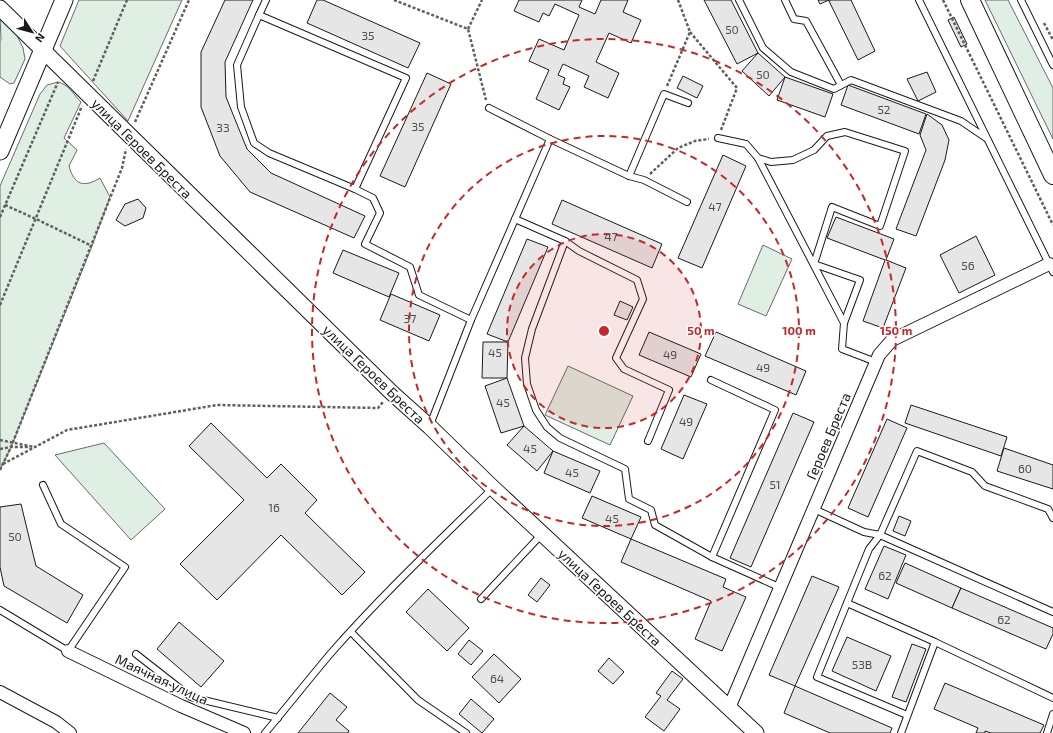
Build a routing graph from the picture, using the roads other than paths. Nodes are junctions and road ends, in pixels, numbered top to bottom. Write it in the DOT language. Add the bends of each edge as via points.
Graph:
graph roads {
  1 [pos="64,0"];
  2 [pos="266,0"];
  3 [pos="739,0"];
  4 [pos="785,0"];
  5 [pos="919,0"];
  6 [pos="970,0"];
  7 [pos="1021,0"];
  8 [pos="0,8"];
  9 [pos="259,16"];
  10 [pos="43,50"];
  11 [pos="1050,52"];
  12 [pos="1053,65"];
  13 [pos="842,85"];
  14 [pos="688,103"];
  15 [pos="489,108"];
  16 [pos="718,138"];
  17 [pos="986,138"];
  18 [pos="550,139"];
  19 [pos="0,151"];
  20 [pos="758,158"];
  21 [pos="1053,175"];
  22 [pos="629,176"];
  23 [pos="355,189"];
  24 [pos="687,202"];
  25 [pos="516,219"];
  26 [pos="565,241"];
  27 [pos="814,264"];
  28 [pos="1052,266"];
  29 [pos="471,320"];
  30 [pos="844,323"];
  31 [pos="876,362"];
  32 [pos="711,380"];
  33 [pos="430,427"];
  34 [pos="648,441"];
  35 [pos="43,485"];
  36 [pos="493,488"];
  37 [pos="814,509"];
  38 [pos="1053,518"];
  39 [pos="542,534"];
  40 [pos="880,535"];
  41 [pos="712,557"];
  42 [pos="779,587"];
  43 [pos="481,599"];
  44 [pos="847,603"];
  45 [pos="0,610"];
  46 [pos="1053,612"];
  47 [pos="351,632"];
  48 [pos="935,642"];
  49 [pos="68,651"];
  50 [pos="136,654"];
  51 [pos="0,692"];
  52 [pos="1053,698"];
  53 [pos="729,708"];
  54 [pos="1053,714"];
  55 [pos="907,715"];
  56 [pos="278,718"];
  57 [pos="903,732"];
  58 [pos="70,733"];
  59 [pos="244,733"];
  60 [pos="265,733"];
  61 [pos="466,733"];
  62 [pos="756,733"];
  63 [pos="1047,733"];
  1 -- 10 [label="main road"];
  2 -- 9 [label="lane"];
  3 -- 13 [label="lane" via="763,48 791,72 834,88"];
  4 -- 13 [label="lane" via="794,19 806,21"];
  5 -- 17 [label="lane"];
  6 -- 21 [label="main road"];
  7 -- 11 [label="lane"];
  8 -- 10 [label="street, улица Героев Бреста"];
  9 -- 23 [label="lane" via="237,66 241,107 254,143 270,154"];
  9 -- 23 [label="lane" via="406,78"];
  10 -- 19 [label="main road"];
  10 -- 33 [label="street, улица Героев Бреста" via="392,393"];
  11 -- 12 [label="lane"];
  13 -- 17 [label="lane" via="851,80 961,121"];
  14 -- 22 [label="lane" via="664,94"];
  15 -- 18 [label="lane"];
  16 -- 20 [label="lane" via="746,144"];
  17 -- 28 [label="lane"];
  18 -- 22 [label="lane"];
  18 -- 25 [label="lane"];
  20 -- 27 [label="lane"];
  20 -- 27 [label="lane" via="771,162 793,160 814,150 827,136 845,132 905,151 880,226 832,207"];
  22 -- 24 [label="lane" via="644,180"];
  23 -- 29 [label="lane" via="373,198 380,213 365,244 410,267 419,295"];
  25 -- 26 [label="lane"];
  25 -- 29 [label="lane"];
  26 -- 34 [label="lane" via="579,251 637,280 643,299 616,358 624,369 669,390"];
  26 -- 41 [label="lane" via="532,329 525,358 527,384 536,410 547,427 560,438 625,469 629,499 651,510 655,525"];
  27 -- 30 [label="lane"];
  27 -- 30 [label="lane" via="860,280"];
  28 -- 31 [label="street, Героев Бреста" via="892,340"];
  29 -- 33 [label="lane"];
  30 -- 31 [label="lane" via="842,349"];
  31 -- 37 [label="street, Героев Бреста"];
  32 -- 41 [label="lane" via="775,410"];
  33 -- 36 [label="street, улица Героев Бреста"];
  35 -- 49 [label="lane" via="61,524 125,567"];
  36 -- 39 [label="street, улица Героев Бреста"];
  36 -- 47 [label="lane" via="405,574"];
  37 -- 40 [label="lane" via="864,532"];
  37 -- 42 [label="street, Героев Бреста"];
  38 -- 40 [label="lane" via="1048,509 985,486 972,472 917,451"];
  39 -- 43 [label="lane"];
  39 -- 53 [label="street, улица Героев Бреста"];
  40 -- 44 [label="lane" via="869,549"];
  40 -- 46 [label="lane"];
  41 -- 42 [label="lane"];
  42 -- 53 [label="street, Героев Бреста"];
  44 -- 48 [label="lane"];
  44 -- 55 [label="lane" via="817,677"];
  45 -- 49 [label="lane"];
  47 -- 56 [label="lane"];
  47 -- 61 [label="lane" via="418,700"];
  48 -- 52 [label="lane"];
  48 -- 55 [label="lane"];
  49 -- 59 [label="street, Маячная улица" via="181,706"];
  50 -- 56 [label="lane" via="191,697"];
  51 -- 58 [label="street" via="56,722"];
  53 -- 62 [label="street, улица Героев Бреста"];
  54 -- 63 [label="lane"];
  55 -- 57 [label="lane"];
  56 -- 60 [label="lane"];
}
